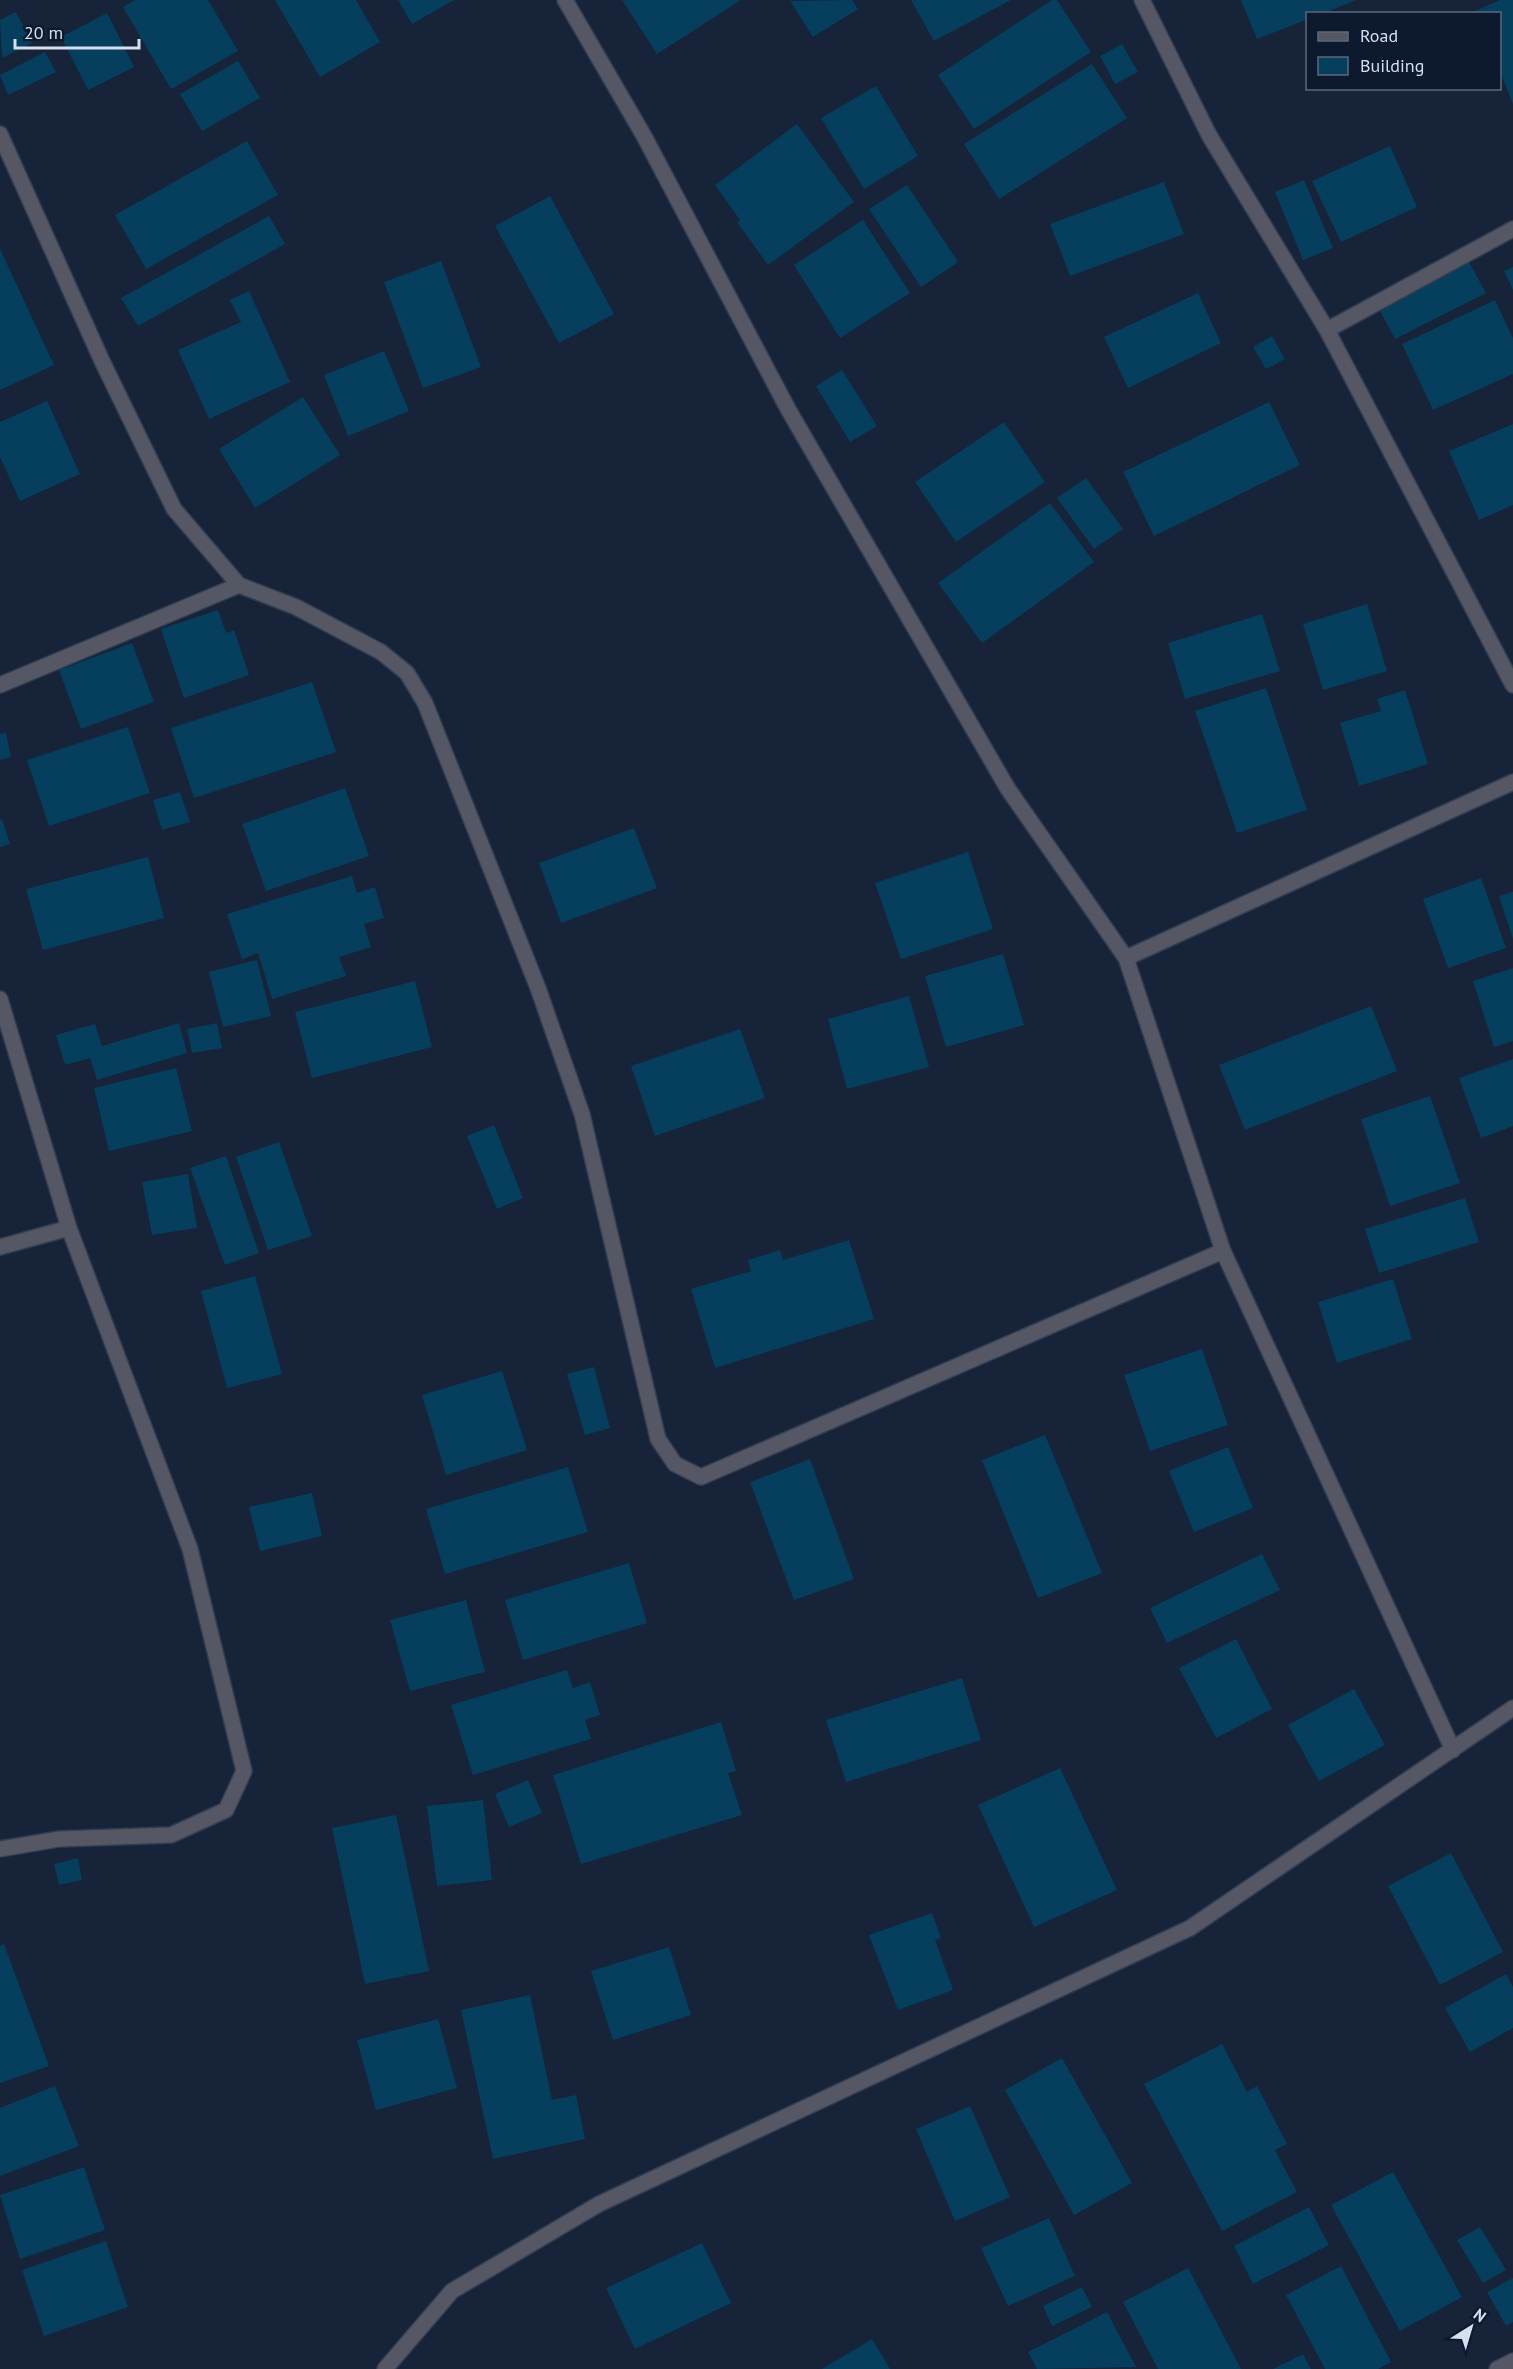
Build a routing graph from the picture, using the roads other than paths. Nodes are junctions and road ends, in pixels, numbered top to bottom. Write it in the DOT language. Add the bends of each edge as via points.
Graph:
graph roads {
  1 [pos="565,0"];
  2 [pos="1142,0"];
  3 [pos="0,134"];
  4 [pos="1513,229"];
  5 [pos="1327,330"];
  6 [pos="239,585"];
  7 [pos="0,685"];
  8 [pos="1513,685"];
  9 [pos="1513,782"];
  10 [pos="1126,958"];
  11 [pos="0,999"];
  12 [pos="69,1228"];
  13 [pos="0,1247"];
  14 [pos="1223,1251"];
  15 [pos="1513,1708"];
  16 [pos="1453,1750"];
  17 [pos="0,1849"];
  18 [pos="1513,2361"];
  19 [pos="386,2369"];
  20 [pos="1497,2369"];
  1 -- 10 [label="street" via="644,136 788,409 1002,779"];
  2 -- 5 [label="street" via="1209,135"];
  3 -- 6 [label="street" via="102,361 174,509"];
  4 -- 5 [label="street"];
  5 -- 8 [label="street"];
  6 -- 7 [label="street"];
  6 -- 14 [label="street" via="296,607 381,652 407,673 425,703 538,988 582,1114 658,1439 675,1464 700,1477"];
  9 -- 10 [label="street"];
  10 -- 14 [label="street"];
  11 -- 12 [label="street"];
  12 -- 13 [label="street"];
  12 -- 17 [label="street" via="190,1549 244,1771 226,1810 171,1835 59,1839"];
  14 -- 16 [label="street"];
  15 -- 16 [label="street"];
  16 -- 19 [label="street" via="1190,1928 599,2204 452,2290"];
  18 -- 20 [label="street"];
}
